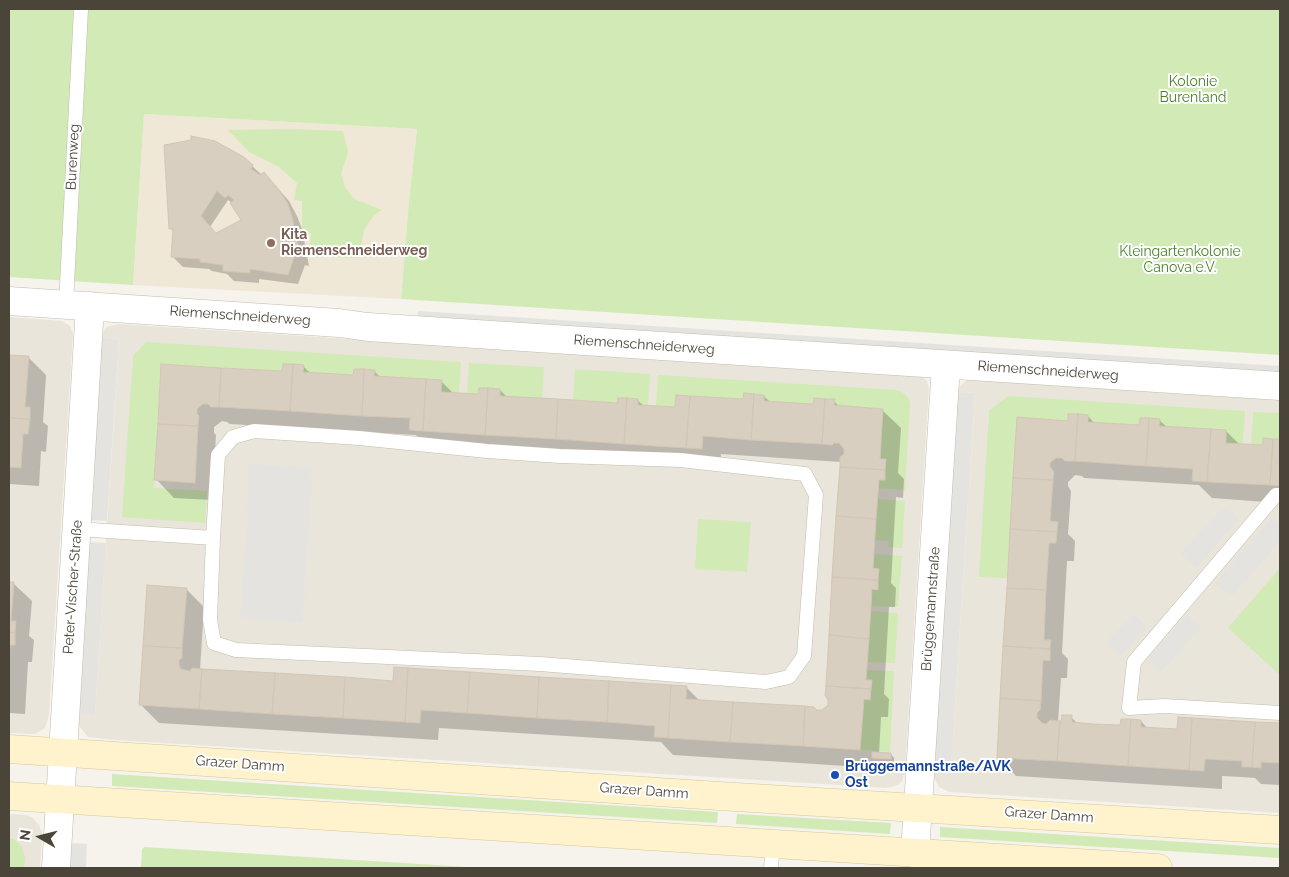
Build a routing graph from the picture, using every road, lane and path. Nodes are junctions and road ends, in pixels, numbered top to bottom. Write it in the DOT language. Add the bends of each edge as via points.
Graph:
graph roads {
  1 [pos="81,9"];
  2 [pos="9,301"];
  3 [pos="78,305"];
  4 [pos="946,365"];
  5 [pos="1280,386"];
  6 [pos="1280,495"];
  7 [pos="77,529"];
  8 [pos="213,538"];
  9 [pos="1280,713"];
  10 [pos="9,749"];
  11 [pos="63,753"];
  12 [pos="9,796"];
  13 [pos="60,799"];
  14 [pos="918,807"];
  15 [pos="1280,830"];
  16 [pos="915,853"];
  17 [pos="772,856"];
  18 [pos="56,868"];
  19 [pos="1158,868"];
  1 -- 3 [label="lane, Burenweg"];
  2 -- 3 [label="street, Riemenschneiderweg"];
  3 -- 4 [label="street, Riemenschneiderweg" via="339,323 368,328"];
  3 -- 7 [label="street, Peter-Vischer-Straße"];
  4 -- 5 [label="street, Riemenschneiderweg"];
  4 -- 14 [label="street, Brüggemannstraße"];
  6 -- 9 [label="lane" via="1276,495 1134,662 1129,708 1166,706"];
  7 -- 8 [label="lane"];
  7 -- 11 [label="street, Peter-Vischer-Straße"];
  8 -- 8 [label="lane" via="210,620 214,643 236,650 540,664 766,682 789,677 804,656 816,496 805,474 797,473 680,460 515,453 254,431 233,437 218,455"];
  10 -- 11 [label="main road, Grazer Damm"];
  11 -- 13 [label="street, Peter-Vischer-Straße"];
  11 -- 14 [label="main road, Grazer Damm"];
  12 -- 13 [label="main road"];
  13 -- 17 [label="main road"];
  13 -- 18 [label="street, Peter-Vischer-Straße"];
  14 -- 15 [label="main road, Grazer Damm"];
  14 -- 16 [label="street, Brüggemannstraße"];
  16 -- 17 [label="main road"];
  16 -- 19 [label="main road"];
}
